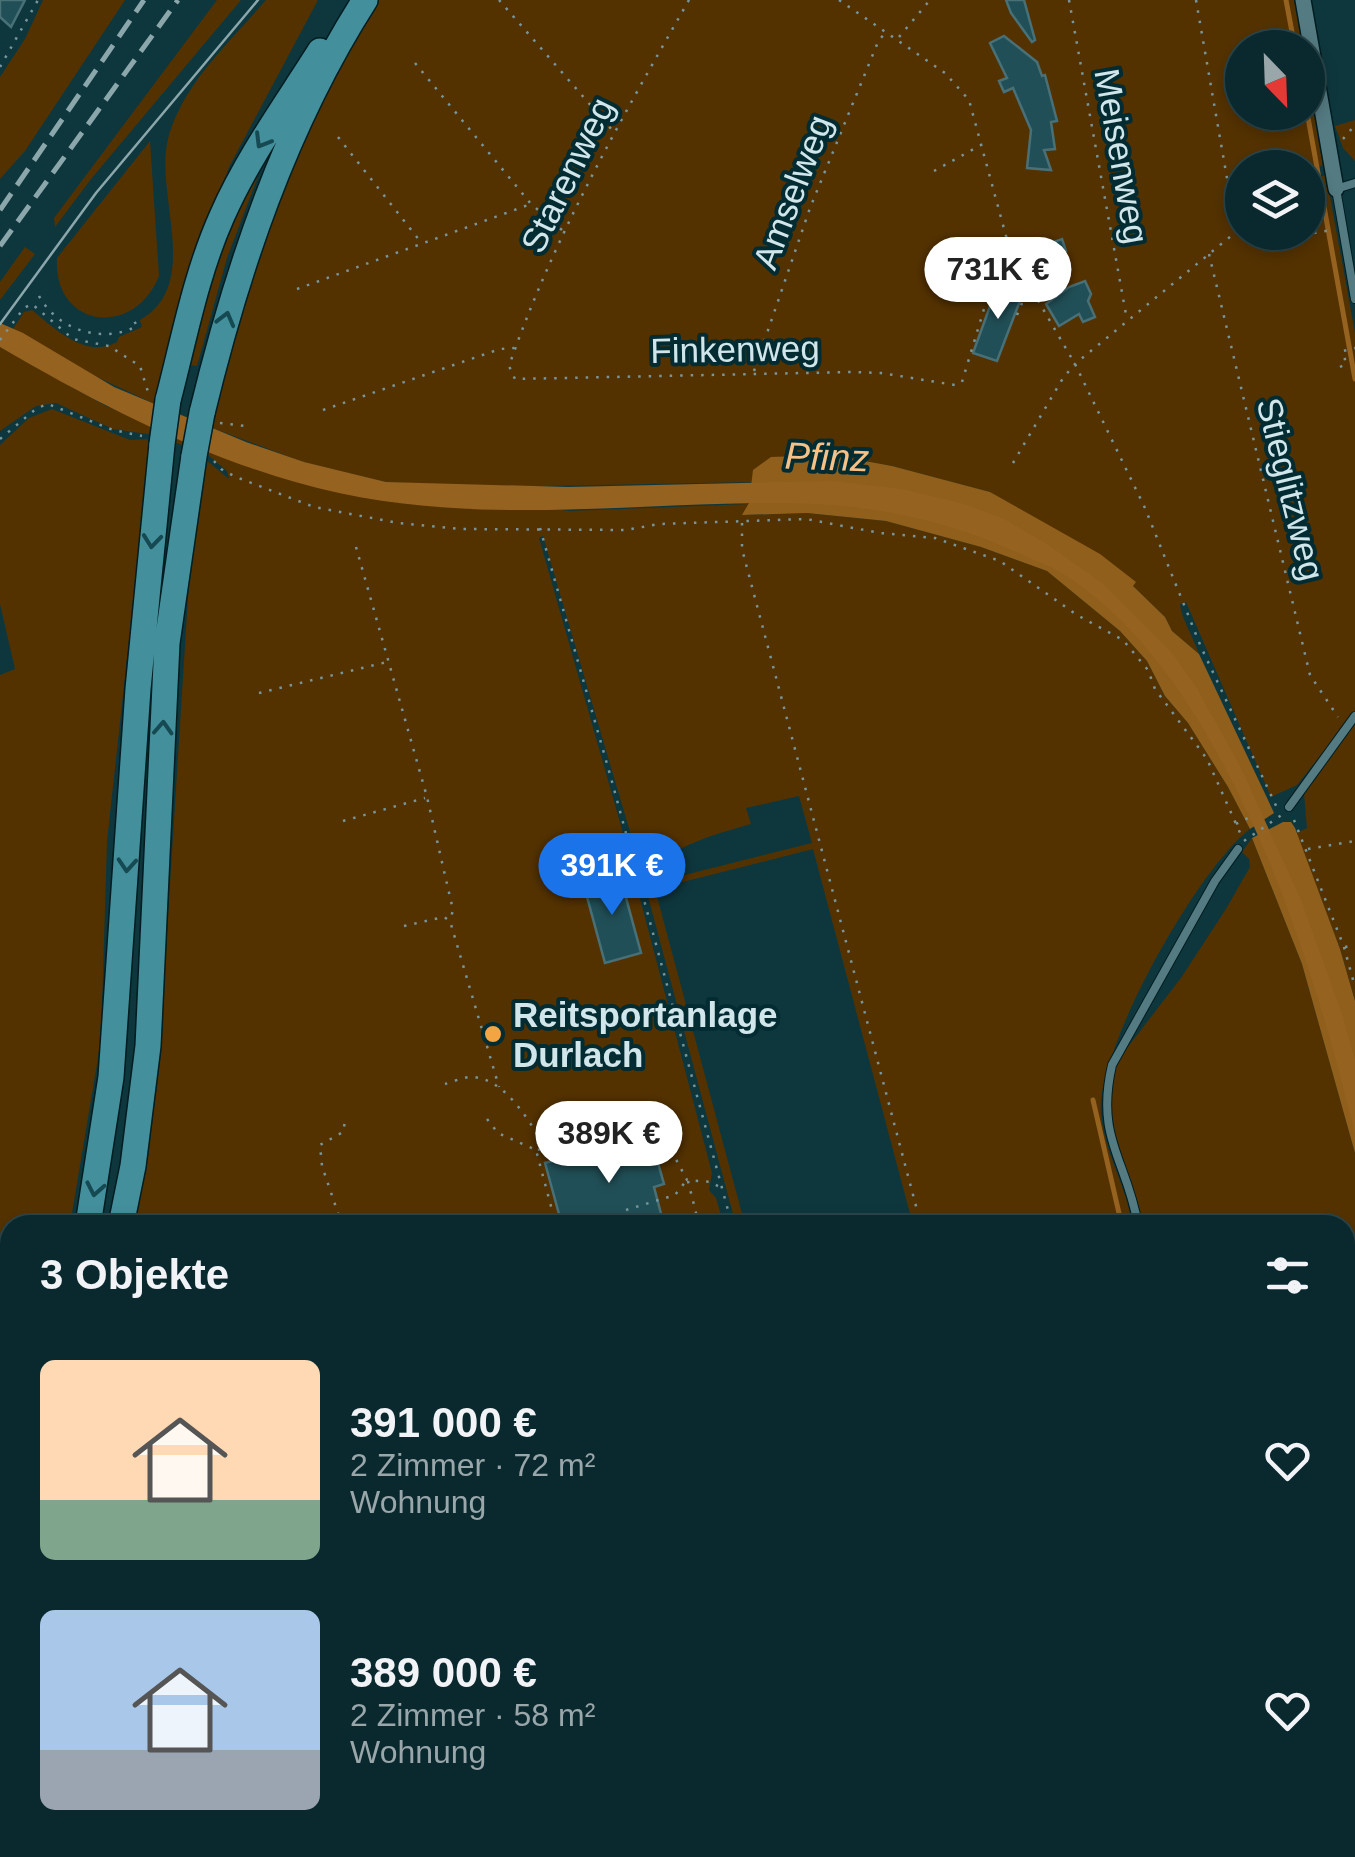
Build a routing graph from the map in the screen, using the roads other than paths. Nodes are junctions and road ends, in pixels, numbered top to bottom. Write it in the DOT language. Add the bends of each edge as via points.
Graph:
graph roads {
  1 [pos="352,0"];
  2 [pos="365,0"];
  3 [pos="1303,0"];
  4 [pos="1355,183"];
  5 [pos="1336,189"];
  6 [pos="1355,299"];
  7 [pos="183,342"];
  8 [pos="212,374"];
  9 [pos="1355,716"];
  10 [pos="1289,807"];
  11 [pos="1240,845"];
  12 [pos="90,1215"];
  13 [pos="123,1215"];
  14 [pos="1135,1215"];
  1 -- 7 [label="main road, one-way" via="231,195"];
  8 -- 2 [label="main road, one-way" via="279,170 340,38"];
  3 -- 5 [label="street"];
  4 -- 5 [label="lane"];
  5 -- 6 [label="lane"];
  7 -- 8 [label="main road" via="188,377 198,381"];
  7 -- 12 [label="main road, one-way, bridge" via="159,400 111,1077"];
  13 -- 8 [label="main road, one-way, bridge" via="148,1046 167,643"];
  9 -- 10 [label="lane"];
  11 -- 14 [label="lane" via="1112,1065 1106,1119"];
}
